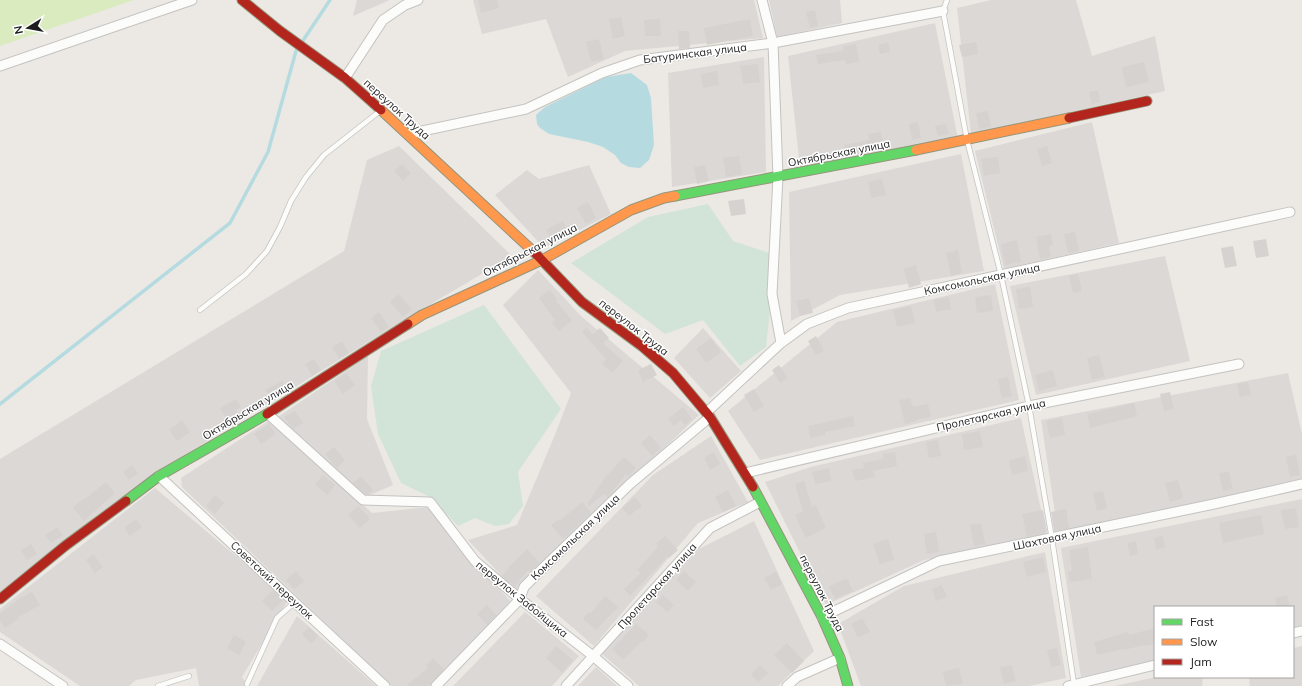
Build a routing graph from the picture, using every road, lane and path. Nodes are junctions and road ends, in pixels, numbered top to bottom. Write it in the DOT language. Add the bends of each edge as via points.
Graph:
graph roads {
  1 [pos="192,0"];
  2 [pos="242,0"];
  3 [pos="418,0"];
  4 [pos="762,0"];
  5 [pos="947,0"];
  6 [pos="943,11"];
  7 [pos="774,43"];
  8 [pos="0,66"];
  9 [pos="345,78"];
  10 [pos="1147,101"];
  11 [pos="381,110"];
  12 [pos="408,134"];
  13 [pos="968,140"];
  14 [pos="778,177"];
  15 [pos="1290,212"];
  16 [pos="542,260"];
  17 [pos="1001,275"];
  18 [pos="200,310"];
  19 [pos="781,343"];
  20 [pos="1239,364"];
  21 [pos="1029,406"];
  22 [pos="268,414"];
  23 [pos="708,415"];
  24 [pos="745,473"];
  25 [pos="159,476"];
  26 [pos="1302,484"];
  27 [pos="760,502"];
  28 [pos="1052,539"];
  29 [pos="0,599"];
  30 [pos="520,599"];
  31 [pos="295,601"];
  32 [pos="822,617"];
  33 [pos="0,644"];
  34 [pos="593,656"];
  35 [pos="840,658"];
  36 [pos="1154,665"];
  37 [pos="189,676"];
  38 [pos="247,684"];
  39 [pos="1071,685"];
  40 [pos="63,686"];
  41 [pos="158,686"];
  42 [pos="385,686"];
  43 [pos="436,686"];
  44 [pos="566,686"];
  45 [pos="628,686"];
  46 [pos="787,686"];
  47 [pos="848,686"];
  1 -- 8 [label="street"];
  2 -- 9 [label="street, переулок Труда"];
  3 -- 9 [label="street" via="405,5 383,20"];
  4 -- 7 [label="street"];
  5 -- 6 [label="lane"];
  6 -- 7 [label="street, Батуринская улица"];
  6 -- 13 [label="lane"];
  7 -- 12 [label="street, Батуринская улица" via="640,60 602,73 526,109"];
  7 -- 14 [label="street"];
  9 -- 11 [label="street, переулок Труда"];
  10 -- 13 [label="street, Октябрьская улица"];
  11 -- 12 [label="street, переулок Труда"];
  11 -- 18 [label="lane" via="324,155 291,200 280,227 266,251 246,274"];
  12 -- 16 [label="street, переулок Труда"];
  13 -- 14 [label="street, Октябрьская улица"];
  13 -- 17 [label="lane"];
  14 -- 16 [label="street, Октябрьская улица" via="664,198 631,210"];
  14 -- 19 [label="street" via="772,294"];
  15 -- 17 [label="street, Комсомольская улица"];
  16 -- 22 [label="street, Октябрьская улица" via="422,315"];
  16 -- 23 [label="street, переулок Труда" via="582,302 643,347 673,373"];
  17 -- 19 [label="street, Комсомольская улица" via="848,308 807,324"];
  17 -- 21 [label="lane"];
  19 -- 23 [label="street, Комсомольская улица"];
  20 -- 21 [label="street, Пролетарская улица"];
  21 -- 24 [label="street, Пролетарская улица"];
  21 -- 28 [label="lane"];
  22 -- 25 [label="street, Октябрьская улица"];
  22 -- 30 [label="street, переулок Забойщика" via="363,500 430,502 475,561"];
  23 -- 24 [label="street, переулок Труда"];
  23 -- 30 [label="street, Комсомольская улица" via="630,484 552,559 524,587"];
  24 -- 27 [label="street, переулок Труда"];
  25 -- 29 [label="street, Октябрьская улица"];
  25 -- 31 [label="street, Советский переулок"];
  26 -- 28 [label="street, Шахтовая улица"];
  27 -- 32 [label="street, переулок Труда"];
  27 -- 34 [label="street, Пролетарская улица" via="710,528"];
  28 -- 32 [label="street, Шахтовая улица" via="939,561"];
  28 -- 39 [label="lane"];
  30 -- 34 [label="street, переулок Забойщика"];
  30 -- 43 [label="street, Комсомольская улица"];
  31 -- 38 [label="lane" via="277,618"];
  31 -- 42 [label="street, Советский переулок"];
  32 -- 35 [label="street, переулок Труда"];
  33 -- 40 [label="street"];
  34 -- 44 [label="street, Пролетарская улица"];
  34 -- 45 [label="street, переулок Забойщика"];
  35 -- 46 [label="street" via="797,677"];
  35 -- 47 [label="street, переулок Труда"];
  36 -- 39 [label="street"];
  37 -- 41 [label="lane"];
}
